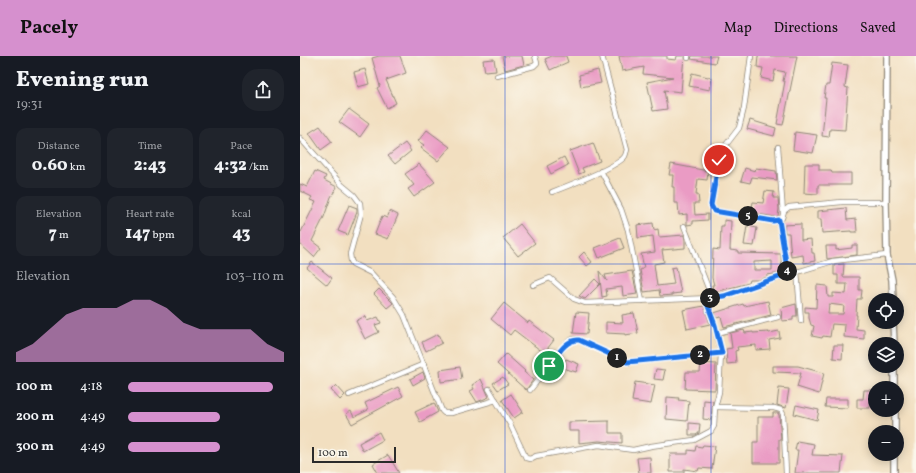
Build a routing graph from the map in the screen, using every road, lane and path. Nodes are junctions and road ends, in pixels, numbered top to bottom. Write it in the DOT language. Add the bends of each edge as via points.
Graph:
graph roads {
  1 [pos="535,56"];
  2 [pos="602,56"];
  3 [pos="751,56"];
  4 [pos="887,56"];
  5 [pos="498,76"];
  6 [pos="300,138"];
  7 [pos="778,147"];
  8 [pos="601,171"];
  9 [pos="552,192"];
  10 [pos="886,202"];
  11 [pos="783,214"];
  12 [pos="779,220"];
  13 [pos="684,226"];
  14 [pos="887,255"];
  15 [pos="797,271"];
  16 [pos="788,274"];
  17 [pos="533,285"];
  18 [pos="893,293"];
  19 [pos="705,298"];
  20 [pos="712,298"];
  21 [pos="642,301"];
  22 [pos="778,317"];
  23 [pos="801,321"];
  24 [pos="717,333"];
  25 [pos="722,353"];
  26 [pos="424,364"];
  27 [pos="489,389"];
  28 [pos="530,390"];
  29 [pos="349,395"];
  30 [pos="496,400"];
  31 [pos="715,407"];
  32 [pos="894,461"];
  33 [pos="786,473"];
  34 [pos="894,473"];
  1 -- 5 [label="street" via="537,63 534,66"];
  2 -- 8 [label="street" via="627,150 623,158"];
  3 -- 12 [label="street" via="741,121 739,128 722,150 711,205 714,211"];
  4 -- 10 [label="street"];
  6 -- 26 [label="street" via="360,203 360,214 350,254 351,261 371,273 393,297 404,315"];
  7 -- 11 [label="street"];
  8 -- 9 [label="street"];
  8 -- 21 [label="street" via="621,209 628,230"];
  10 -- 11 [label="street" via="842,202 789,207"];
  10 -- 14 [label="street"];
  11 -- 12 [label="street"];
  12 -- 16 [label="street"];
  13 -- 20 [label="street"];
  14 -- 15 [label="street" via="833,261"];
  14 -- 18 [label="street"];
  15 -- 16 [label="street"];
  15 -- 23 [label="street"];
  16 -- 20 [label="street"];
  17 -- 21 [label="street" via="550,278 574,299 585,303"];
  19 -- 20 [label="street"];
  19 -- 21 [label="street"];
  19 -- 24 [label="street"];
  22 -- 24 [label="street"];
  24 -- 25 [label="street"];
  25 -- 28 [label="street" via="627,362 573,339"];
  25 -- 31 [label="street" via="719,392"];
  26 -- 29 [label="street"];
  26 -- 30 [label="street" via="444,413"];
  27 -- 30 [label="street"];
  30 -- 31 [label="street" via="526,458 530,459 599,445 633,450 694,440 711,431 714,426"];
  31 -- 33 [label="street" via="781,410"];
  32 -- 34 [label="street"];
}
